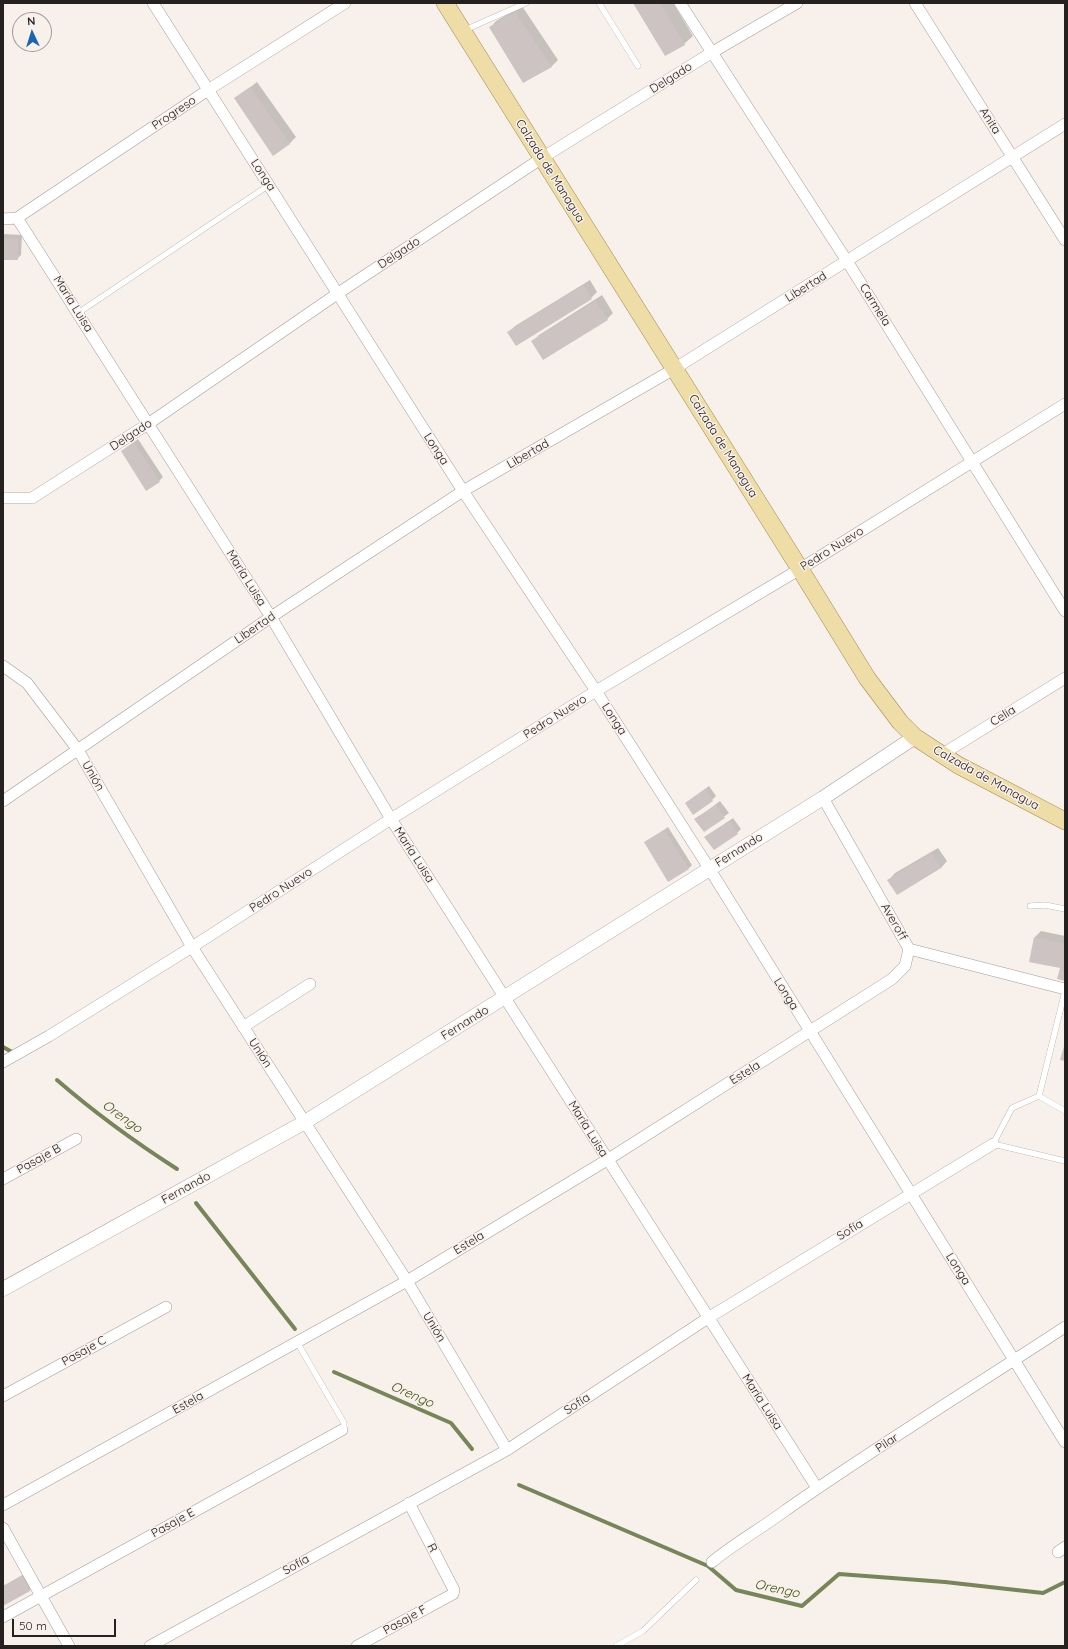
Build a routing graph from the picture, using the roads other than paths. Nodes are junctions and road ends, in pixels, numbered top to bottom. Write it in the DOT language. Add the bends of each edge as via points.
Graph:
graph roads {
  1 [pos="153,3"];
  2 [pos="345,3"];
  3 [pos="445,3"];
  4 [pos="526,3"];
  5 [pos="598,3"];
  6 [pos="680,3"];
  7 [pos="797,3"];
  8 [pos="915,3"];
  9 [pos="462,31"];
  10 [pos="711,53"];
  11 [pos="638,66"];
  12 [pos="208,90"];
  13 [pos="1065,124"];
  14 [pos="1013,157"];
  15 [pos="542,158"];
  16 [pos="270,185"];
  17 [pos="17,218"];
  18 [pos="3,219"];
  19 [pos="1065,240"];
  20 [pos="847,261"];
  21 [pos="337,294"];
  22 [pos="78,312"];
  23 [pos="674,369"];
  24 [pos="1065,404"];
  25 [pos="148,424"];
  26 [pos="972,462"];
  27 [pos="463,491"];
  28 [pos="3,498"];
  29 [pos="800,569"];
  30 [pos="1065,610"];
  31 [pos="270,617"];
  32 [pos="3,666"];
  33 [pos="1065,678"];
  34 [pos="596,691"];
  35 [pos="915,737"];
  36 [pos="78,750"];
  37 [pos="941,755"];
  38 [pos="823,798"];
  39 [pos="3,801"];
  40 [pos="1063,817"];
  41 [pos="391,819"];
  42 [pos="709,868"];
  43 [pos="1030,906"];
  44 [pos="1065,910"];
  45 [pos="192,947"];
  46 [pos="909,949"];
  47 [pos="310,984"];
  48 [pos="1065,990"];
  49 [pos="505,998"];
  50 [pos="243,1027"];
  51 [pos="810,1032"];
  52 [pos="3,1062"];
  53 [pos="1039,1096"];
  54 [pos="1065,1111"];
  55 [pos="304,1122"];
  56 [pos="76,1139"];
  57 [pos="992,1144"];
  58 [pos="607,1160"];
  59 [pos="1065,1161"];
  60 [pos="3,1179"];
  61 [pos="910,1193"];
  62 [pos="407,1281"];
  63 [pos="3,1289"];
  64 [pos="166,1307"];
  65 [pos="708,1318"];
  66 [pos="1065,1328"];
  67 [pos="297,1342"];
  68 [pos="1015,1360"];
  69 [pos="3,1396"];
  70 [pos="342,1430"];
  71 [pos="1065,1442"];
  72 [pos="507,1450"];
  73 [pos="818,1488"];
  74 [pos="409,1503"];
  75 [pos="3,1505"];
  76 [pos="3,1528"];
  77 [pos="712,1562"];
  78 [pos="696,1580"];
  79 [pos="453,1594"];
  80 [pos="41,1596"];
  81 [pos="3,1617"];
  82 [pos="70,1646"];
  83 [pos="150,1646"];
  84 [pos="357,1646"];
  85 [pos="616,1646"];
  1 -- 12 [label="street, Longa"];
  2 -- 12 [label="street, Progreso"];
  3 -- 9 [label="main road, Calzada de Managua"];
  4 -- 9 [label="lane"];
  5 -- 11 [label="lane"];
  6 -- 10 [label="street, Carmela"];
  7 -- 10 [label="street, Delgado"];
  8 -- 14 [label="street, Anita"];
  9 -- 15 [label="main road, Calzada de Managua"];
  10 -- 15 [label="street, Delgado"];
  10 -- 20 [label="street, Carmela"];
  12 -- 16 [label="street, Longa"];
  12 -- 17 [label="street, Progreso"];
  13 -- 14 [label="street, Libertad"];
  14 -- 19 [label="street, Anita"];
  14 -- 20 [label="street, Libertad"];
  15 -- 21 [label="street, Delgado"];
  15 -- 23 [label="main road, Calzada de Managua"];
  16 -- 21 [label="street, Longa"];
  16 -- 22 [label="lane"];
  17 -- 18 [label="street, Progreso"];
  17 -- 22 [label="street, María Luisa"];
  20 -- 23 [label="street, Libertad"];
  20 -- 26 [label="street, Carmela"];
  21 -- 25 [label="street, Delgado"];
  21 -- 27 [label="street, Longa"];
  22 -- 25 [label="street, María Luisa"];
  23 -- 27 [label="street, Libertad"];
  23 -- 29 [label="main road, Calzada de Managua"];
  24 -- 26 [label="street, Pedro Nuevo"];
  25 -- 28 [label="street, Delgado" via="32,498"];
  25 -- 31 [label="street, María Luisa"];
  26 -- 29 [label="street, Pedro Nuevo"];
  26 -- 30 [label="street, Carmela"];
  27 -- 31 [label="street, Libertad"];
  27 -- 34 [label="street, Longa"];
  29 -- 34 [label="street, Pedro Nuevo"];
  29 -- 35 [label="main road, Calzada de Managua" via="867,678 900,722"];
  31 -- 36 [label="street, Libertad"];
  31 -- 41 [label="street, María Luisa"];
  32 -- 36 [label="street, Unión" via="27,683"];
  33 -- 37 [label="street, Celia"];
  34 -- 41 [label="street, Pedro Nuevo"];
  34 -- 42 [label="street, Longa"];
  35 -- 37 [label="main road, Calzada de Managua"];
  35 -- 38 [label="street, Fernando"];
  36 -- 39 [label="street, Libertad"];
  36 -- 45 [label="street, Unión"];
  37 -- 40 [label="main road, Calzada de Managua" via="983,779"];
  38 -- 42 [label="street, Fernando"];
  38 -- 46 [label="street, Averoff"];
  41 -- 45 [label="street, Pedro Nuevo"];
  41 -- 49 [label="street, María Luisa"];
  42 -- 49 [label="street, Fernando"];
  42 -- 51 [label="street, Longa"];
  43 -- 44 [label="lane" via="1045,905"];
  45 -- 50 [label="street, Unión"];
  45 -- 52 [label="street, Pedro Nuevo"];
  46 -- 48 [label="street, Averoff"];
  46 -- 51 [label="street, Estela" via="905,966 892,978"];
  47 -- 50 [label="street"];
  48 -- 53 [label="lane"];
  49 -- 55 [label="street, Fernando"];
  49 -- 58 [label="street, María Luisa"];
  50 -- 55 [label="street, Unión"];
  51 -- 58 [label="street, Estela"];
  51 -- 61 [label="street, Longa"];
  53 -- 54 [label="lane"];
  53 -- 57 [label="lane" via="1012,1108"];
  55 -- 62 [label="street, Unión"];
  55 -- 63 [label="street, Fernando"];
  56 -- 60 [label="street, Pasaje B"];
  57 -- 59 [label="lane"];
  57 -- 61 [label="street, Sofía"];
  58 -- 62 [label="street, Estela"];
  58 -- 65 [label="street, María Luisa"];
  61 -- 65 [label="street, Sofía"];
  61 -- 68 [label="street, Longa"];
  62 -- 67 [label="street, Estela"];
  62 -- 72 [label="street, Unión"];
  64 -- 69 [label="street, Pasaje C"];
  65 -- 72 [label="street, Sofía"];
  65 -- 73 [label="street, María Luisa"];
  66 -- 68 [label="street, Pilar"];
  67 -- 70 [label="lane" via="344,1423"];
  67 -- 75 [label="street, Estela"];
  68 -- 71 [label="street, Longa"];
  68 -- 73 [label="street, Pilar"];
  70 -- 80 [label="street, Pasaje E"];
  72 -- 74 [label="street, Sofía"];
  73 -- 77 [label="street, Pilar"];
  74 -- 79 [label="street, R" via="454,1590"];
  74 -- 83 [label="street, Sofía"];
  76 -- 80 [label="street"];
  78 -- 85 [label="lane" via="643,1631"];
  79 -- 84 [label="street, Pasaje F"];
  80 -- 81 [label="street, Pasaje E"];
  80 -- 82 [label="street"];
}
